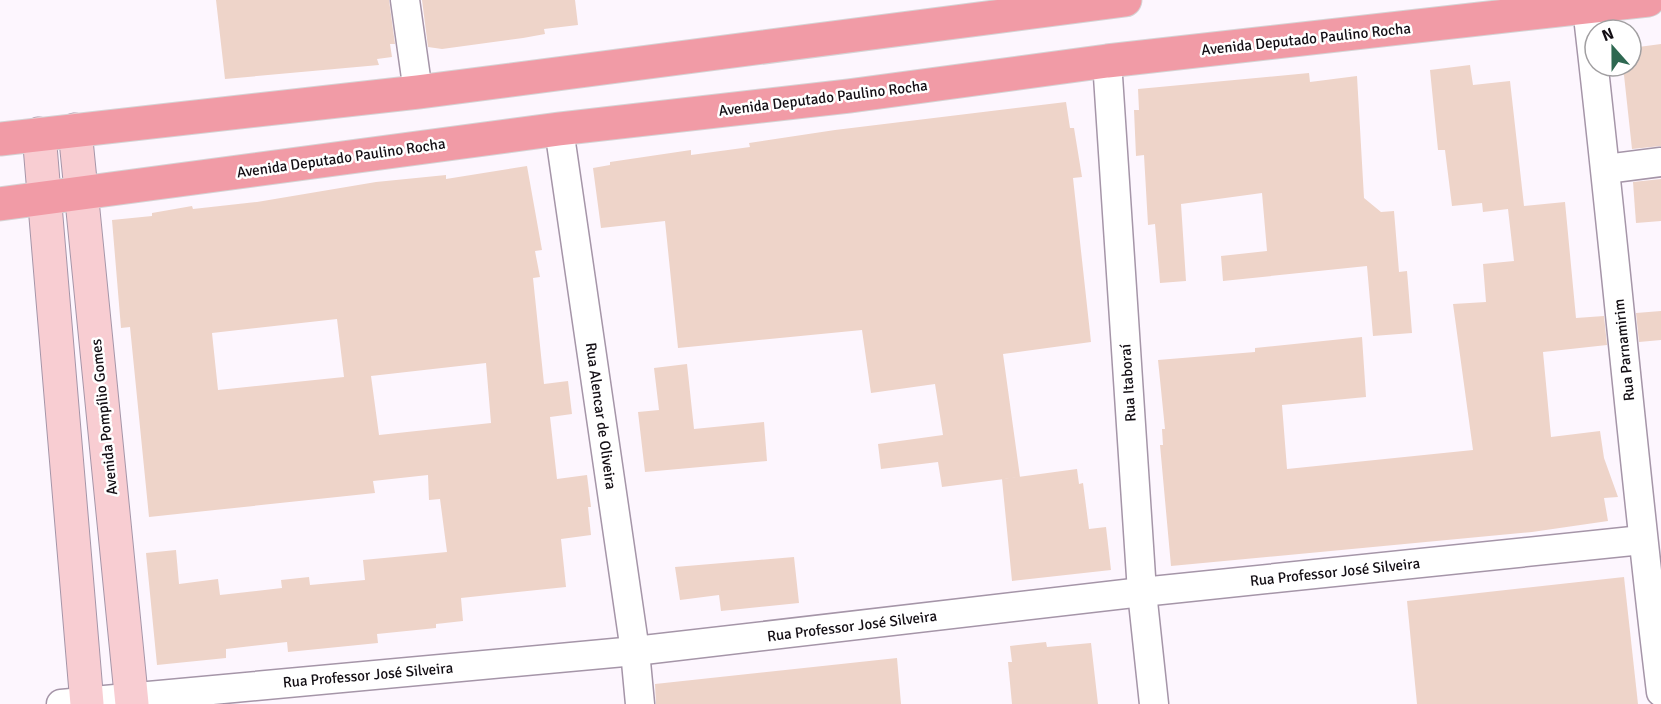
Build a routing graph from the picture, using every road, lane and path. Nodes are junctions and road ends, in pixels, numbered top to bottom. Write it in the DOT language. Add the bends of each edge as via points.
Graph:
graph roads {
  1 [pos="405,0"];
  2 [pos="1125,0"];
  3 [pos="1648,0"];
  4 [pos="1587,8"];
  5 [pos="1107,61"];
  6 [pos="418,92"];
  7 [pos="559,129"];
  8 [pos="75,130"];
  9 [pos="39,134"];
  10 [pos="0,139"];
  11 [pos="1661,162"];
  12 [pos="1606,169"];
  13 [pos="82,194"];
  14 [pos="43,199"];
  15 [pos="0,204"];
  16 [pos="1642,540"];
  17 [pos="1142,592"];
  18 [pos="635,651"];
  19 [pos="1661,692"];
  20 [pos="132,700"];
  21 [pos="78,703"];
  22 [pos="640,704"];
  23 [pos="1154,704"];
  1 -- 6 [label="street"];
  2 -- 6 [label="main road"];
  3 -- 4 [label="main road, Avenida Deputado Paulino Rocha"];
  4 -- 5 [label="main road, Avenida Deputado Paulino Rocha"];
  4 -- 12 [label="street, Rua Parnamirim"];
  5 -- 7 [label="main road, Avenida Deputado Paulino Rocha"];
  5 -- 17 [label="street, Rua Itaboraí"];
  6 -- 8 [label="main road"];
  7 -- 13 [label="main road, Avenida Deputado Paulino Rocha"];
  7 -- 18 [label="street, Rua Alencar de Oliveira"];
  8 -- 9 [label="main road"];
  8 -- 13 [label="main road, Avenida Pompílio Gomes"];
  9 -- 10 [label="main road"];
  9 -- 14 [label="main road"];
  11 -- 12 [label="street"];
  12 -- 16 [label="street, Rua Parnamirim"];
  13 -- 14 [label="main road, Avenida Deputado Paulino Rocha"];
  13 -- 20 [label="main road, Avenida Pompílio Gomes"];
  14 -- 15 [label="main road, Avenida Deputado Paulino Rocha"];
  14 -- 21 [label="main road"];
  16 -- 17 [label="street, Rua Professor José Silveira"];
  16 -- 19 [label="street, Rua Parnamirim"];
  17 -- 18 [label="street, Rua Professor José Silveira"];
  17 -- 23 [label="street, Rua Itaboraí"];
  18 -- 20 [label="street, Rua Professor José Silveira"];
  18 -- 22 [label="street, Rua Alencar de Oliveira"];
  20 -- 21 [label="street, Rua Professor José Silveira"];
}
